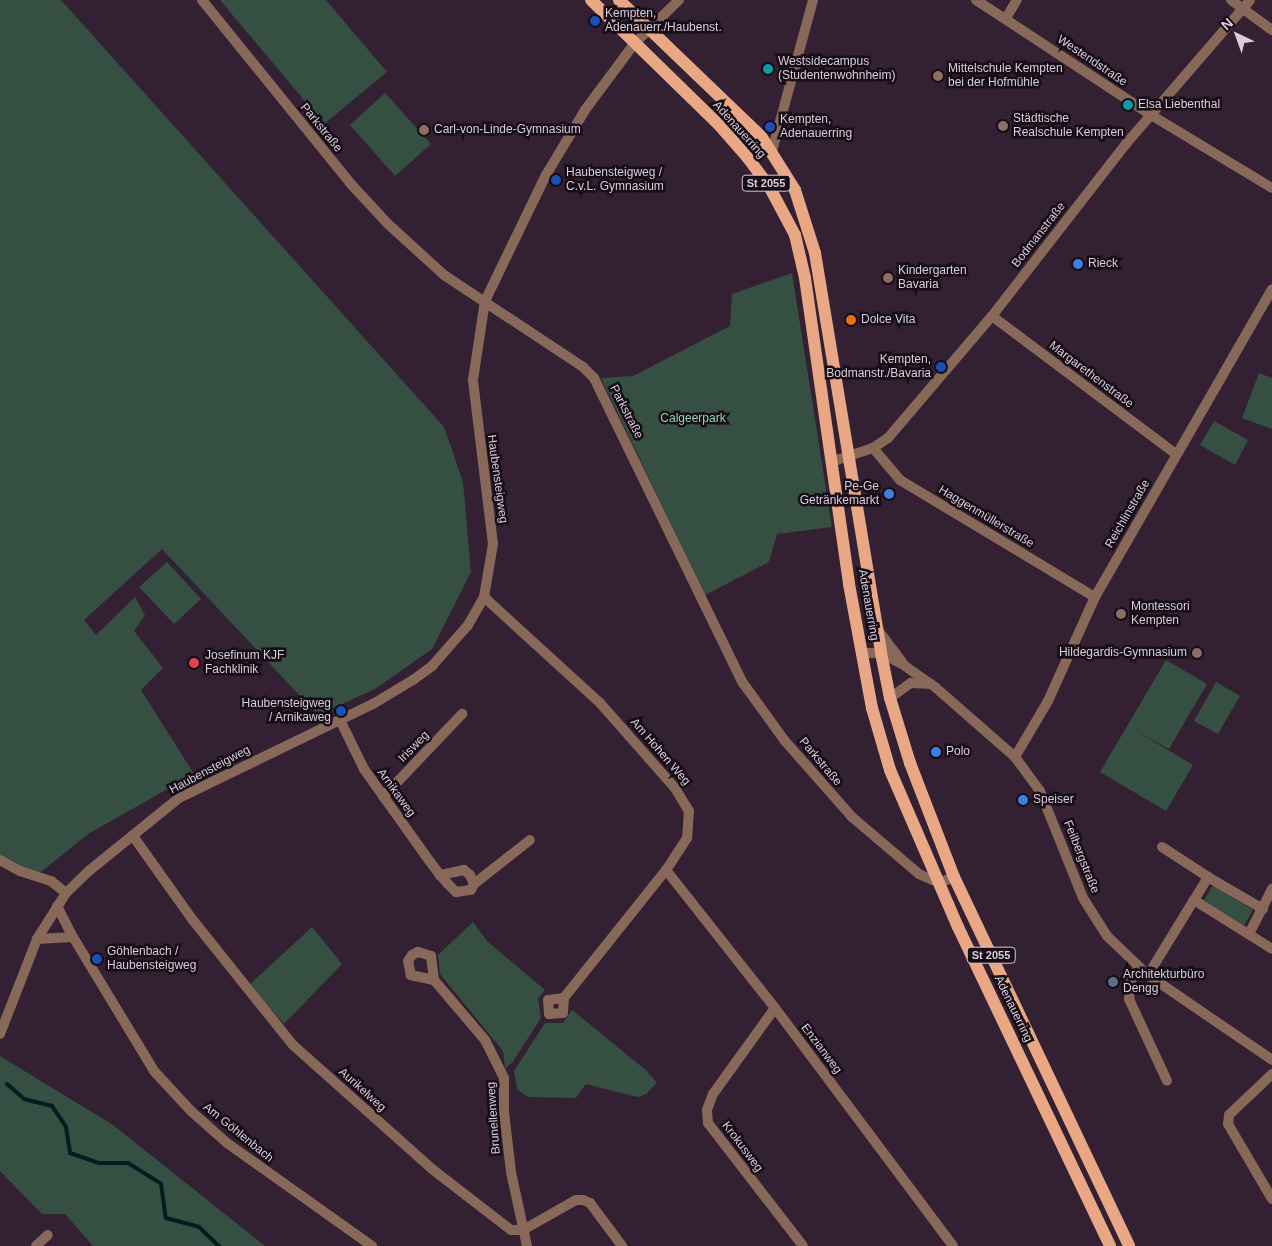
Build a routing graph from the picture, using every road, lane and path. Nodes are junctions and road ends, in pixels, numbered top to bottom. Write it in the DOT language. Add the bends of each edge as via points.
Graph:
graph roads {
  1 [pos="202,0"];
  2 [pos="591,0"];
  3 [pos="619,0"];
  4 [pos="679,0"];
  5 [pos="813,0"];
  6 [pos="976,0"];
  7 [pos="1017,0"];
  8 [pos="1231,0"];
  9 [pos="1250,0"];
  10 [pos="1242,10"];
  11 [pos="1006,18"];
  12 [pos="649,29"];
  13 [pos="1272,30"];
  14 [pos="634,44"];
  15 [pos="1151,115"];
  16 [pos="772,151"];
  17 [pos="1272,188"];
  18 [pos="1272,289"];
  19 [pos="485,301"];
  20 [pos="992,316"];
  21 [pos="873,448"];
  22 [pos="1176,454"];
  23 [pos="848,458"];
  24 [pos="831,462"];
  25 [pos="484,597"];
  26 [pos="1095,597"];
  27 [pos="878,630"];
  28 [pos="862,653"];
  29 [pos="881,653"];
  30 [pos="906,666"];
  31 [pos="931,684"];
  32 [pos="890,698"];
  33 [pos="462,714"];
  34 [pos="340,720"];
  35 [pos="1015,757"];
  36 [pos="383,797"];
  37 [pos="133,836"];
  38 [pos="530,840"];
  39 [pos="1162,847"];
  40 [pos="0,860"];
  41 [pos="666,870"];
  42 [pos="440,875"];
  43 [pos="954,877"];
  44 [pos="1208,877"];
  45 [pos="474,884"];
  46 [pos="939,884"];
  47 [pos="1272,889"];
  48 [pos="66,893"];
  49 [pos="1194,900"];
  50 [pos="57,906"];
  51 [pos="1263,909"];
  52 [pos="1249,934"];
  53 [pos="72,937"];
  54 [pos="36,939"];
  55 [pos="1272,949"];
  56 [pos="1138,967"];
  57 [pos="1148,975"];
  58 [pos="434,980"];
  59 [pos="564,998"];
  60 [pos="775,1008"];
  61 [pos="0,1034"];
  62 [pos="1272,1060"];
  63 [pos="1272,1074"];
  64 [pos="1167,1081"];
  65 [pos="1272,1199"];
  66 [pos="522,1230"];
  67 [pos="48,1235"];
  68 [pos="36,1246"];
  69 [pos="372,1246"];
  70 [pos="527,1246"];
  71 [pos="622,1246"];
  72 [pos="803,1246"];
  73 [pos="953,1246"];
  74 [pos="1110,1246"];
  75 [pos="1129,1246"];
  1 -- 19 [label="street, Parkstraße" via="387,224 444,275"];
  2 -- 14 [label="main road, Adenauerring / St 2055"];
  3 -- 12 [label="main road, Adenauerring / St 2055"];
  4 -- 12 [label="street, Haubensteigweg"];
  5 -- 16 [label="street"];
  6 -- 11 [label="street, Westendstraße"];
  7 -- 11 [label="street"];
  8 -- 10 [label="street"];
  9 -- 10 [label="street, Bodmanstraße"];
  10 -- 13 [label="street"];
  10 -- 15 [label="street, Bodmanstraße"];
  11 -- 15 [label="street, Westendstraße"];
  12 -- 14 [label="street, Haubensteigweg"];
  12 -- 16 [label="main road, Adenauerring / St 2055" via="740,115"];
  14 -- 19 [label="street, Haubensteigweg" via="609,73 555,157 518,226"];
  14 -- 24 [label="main road, Adenauerring / St 2055" via="720,126 747,157 770,188 795,235 805,278"];
  15 -- 17 [label="street, Westendstraße"];
  15 -- 20 [label="street, Bodmanstraße"];
  16 -- 23 [label="main road, Adenauerring / St 2055" via="795,190 808,226 824,299"];
  18 -- 22 [label="street, Reichlinstraße"];
  19 -- 25 [label="street, Haubensteigweg" via="473,380 493,544"];
  19 -- 46 [label="street, Parkstraße" via="594,378 743,683 792,748 852,817 919,874"];
  20 -- 21 [label="street, Bodmanstraße" via="888,438"];
  20 -- 22 [label="street, Margarethenstraße"];
  21 -- 23 [label="street, Bodmanstraße"];
  21 -- 26 [label="street, Haggenmüllerstraße" via="900,480"];
  22 -- 26 [label="street, Reichlinstraße"];
  23 -- 24 [label="street, Bodmanstraße"];
  23 -- 27 [label="main road, Adenauerring / St 2055"];
  24 -- 28 [label="main road, Adenauerring / St 2055"];
  25 -- 34 [label="street, Haubensteigweg" via="468,625 432,666 373,704"];
  25 -- 41 [label="street, Am Hohen Weg" via="600,703 685,802 690,818 687,838"];
  26 -- 35 [label="street, Reichlinstraße" via="1048,701"];
  27 -- 29 [label="main road, Adenauerring / St 2055"];
  27 -- 30 [label="street, Feilbergstraße"];
  28 -- 29 [label="street, Feilbergstraße"];
  28 -- 46 [label="main road, Adenauerring / St 2055" via="872,708 890,770"];
  29 -- 30 [label="street, Feilbergstraße"];
  29 -- 32 [label="main road, Adenauerring / St 2055"];
  30 -- 31 [label="street, Feilbergstraße"];
  31 -- 32 [label="street" via="911,683"];
  31 -- 35 [label="street, Feilbergstraße"];
  32 -- 43 [label="main road, Adenauerring / St 2055" via="910,763"];
  33 -- 36 [label="street, Irisweg"];
  34 -- 36 [label="street, Arnikaweg" via="364,769"];
  34 -- 37 [label="street, Haubensteigweg" via="179,798"];
  35 -- 56 [label="street, Feilbergstraße" via="1040,790 1083,898 1107,936"];
  36 -- 42 [label="street, Arnikaweg"];
  37 -- 48 [label="street, Haubensteigweg"];
  37 -- 66 [label="street, Aurikelweg" via="192,919 293,1044 432,1168 511,1230"];
  38 -- 45 [label="street, Arnikaweg"];
  39 -- 44 [label="street"];
  40 -- 48 [label="street" via="20,871 51,880"];
  41 -- 59 [label="street, Am Hohen Weg"];
  41 -- 60 [label="street, Enzianweg"];
  42 -- 45 [label="street" via="464,870"];
  42 -- 45 [label="street, Arnikaweg" via="456,892 466,893"];
  43 -- 46 [label="street"];
  43 -- 75 [label="main road, Adenauerring / St 2055"];
  44 -- 49 [label="street"];
  44 -- 51 [label="street"];
  46 -- 74 [label="main road, Adenauerring / St 2055"];
  47 -- 51 [label="street"];
  48 -- 50 [label="street, Haubensteigweg"];
  49 -- 52 [label="street"];
  49 -- 57 [label="street"];
  50 -- 53 [label="street, Am Göhlenbach"];
  50 -- 54 [label="street, Haubensteigweg"];
  51 -- 52 [label="street"];
  52 -- 55 [label="street"];
  53 -- 54 [label="street"];
  53 -- 69 [label="street, Am Göhlenbach" via="154,1071 191,1111 227,1144"];
  54 -- 61 [label="street, Haubensteigweg"];
  56 -- 57 [label="street, Feilbergstraße"];
  56 -- 64 [label="street" via="1130,981 1129,999"];
  57 -- 62 [label="street, Feilbergstraße"];
  58 -- 66 [label="street, Brunellenweg" via="485,1040 504,1078 509,1155"];
  60 -- 72 [label="street, Krokusweg" via="713,1094 708,1122"];
  60 -- 73 [label="street, Enzianweg"];
  63 -- 65 [label="street" via="1229,1115 1228,1124"];
  66 -- 70 [label="street, Brunellenweg"];
  66 -- 71 [label="street" via="576,1200 583,1200 590,1203"];
  67 -- 68 [label="street"];
}
